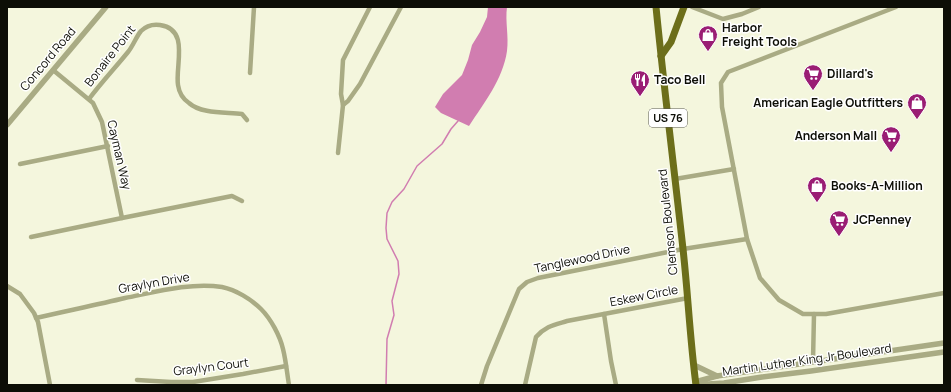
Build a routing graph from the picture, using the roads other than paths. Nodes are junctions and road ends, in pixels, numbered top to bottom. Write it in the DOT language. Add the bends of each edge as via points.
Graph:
graph roads {
  1 [pos="106,7"];
  2 [pos="254,7"];
  3 [pos="370,7"];
  4 [pos="400,7"];
  5 [pos="656,7"];
  6 [pos="684,7"];
  7 [pos="692,7"];
  8 [pos="759,7"];
  9 [pos="896,7"];
  10 [pos="661,56"];
  11 [pos="53,70"];
  12 [pos="250,73"];
  13 [pos="89,99"];
  14 [pos="343,105"];
  15 [pos="246,120"];
  16 [pos="7,125"];
  17 [pos="108,146"];
  18 [pos="338,153"];
  19 [pos="20,164"];
  20 [pos="734,169"];
  21 [pos="675,179"];
  22 [pos="242,201"];
  23 [pos="122,218"];
  24 [pos="32,237"];
  25 [pos="747,239"];
  26 [pos="683,249"];
  27 [pos="7,286"];
  28 [pos="944,293"];
  29 [pos="688,298"];
  30 [pos="604,314"];
  31 [pos="814,314"];
  32 [pos="36,318"];
  33 [pos="944,343"];
  34 [pos="944,352"];
  35 [pos="813,362"];
  36 [pos="694,365"];
  37 [pos="286,366"];
  38 [pos="717,376"];
  39 [pos="137,380"];
  40 [pos="695,384"];
  41 [pos="722,384"];
  42 [pos="50,385"];
  43 [pos="290,385"];
  44 [pos="481,385"];
  45 [pos="525,385"];
  46 [pos="616,385"];
  1 -- 11 [label="street, Concord Road"];
  2 -- 12 [label="street"];
  3 -- 14 [label="street" via="344,60 341,94"];
  4 -- 14 [label="street" via="360,84"];
  5 -- 10 [label="main road, Clemson Boulevard"];
  6 -- 10 [label="main road" via="671,42"];
  7 -- 8 [label="street" via="722,19"];
  9 -- 20 [label="street" via="728,72 721,83 722,107"];
  10 -- 21 [label="main road, Clemson Boulevard / US 76"];
  11 -- 13 [label="street, Cayman Way"];
  11 -- 16 [label="street, Concord Road"];
  13 -- 15 [label="street, Bonaire Point" via="129,51 140,32 150,26 161,25 175,32 177,37 178,87 184,99 199,109 242,114"];
  13 -- 17 [label="street, Cayman Way" via="102,122"];
  14 -- 18 [label="street"];
  17 -- 19 [label="street"];
  17 -- 23 [label="street, Cayman Way"];
  20 -- 21 [label="street"];
  20 -- 25 [label="street"];
  21 -- 26 [label="main road, Clemson Boulevard / US 76"];
  22 -- 23 [label="street" via="232,196"];
  23 -- 24 [label="street"];
  25 -- 26 [label="street, Tanglewood Drive"];
  25 -- 31 [label="street" via="760,278 778,300 803,314"];
  26 -- 29 [label="main road, Clemson Boulevard / US 76"];
  26 -- 44 [label="street, Tanglewood Drive" via="527,282 519,289"];
  27 -- 32 [label="street" via="20,294"];
  28 -- 31 [label="street"];
  29 -- 30 [label="street, Eskew Circle"];
  29 -- 36 [label="main road, Clemson Boulevard / US 76"];
  30 -- 45 [label="street, Eskew Circle" via="550,326 541,331 536,337"];
  30 -- 46 [label="street, Eskew Circle"];
  31 -- 35 [label="street"];
  32 -- 37 [label="street, Graylyn Drive" via="191,286 222,288 234,291 261,309 278,337"];
  32 -- 42 [label="street"];
  33 -- 35 [label="street, Martin Luther King Jr Boulevard"];
  34 -- 41 [label="street, Martin Luther King Jr Boulevard"];
  35 -- 38 [label="street, Martin Luther King Jr Boulevard"];
  36 -- 38 [label="street, Martin Luther King Jr Boulevard"];
  36 -- 40 [label="main road, Clemson Boulevard / US 76"];
  37 -- 39 [label="street, Graylyn Court" via="193,382"];
  37 -- 43 [label="street, Graylyn Drive"];
  38 -- 40 [label="street, Martin Luther King Jr Boulevard"];
  40 -- 41 [label="street, Martin Luther King Jr Boulevard"];
}
